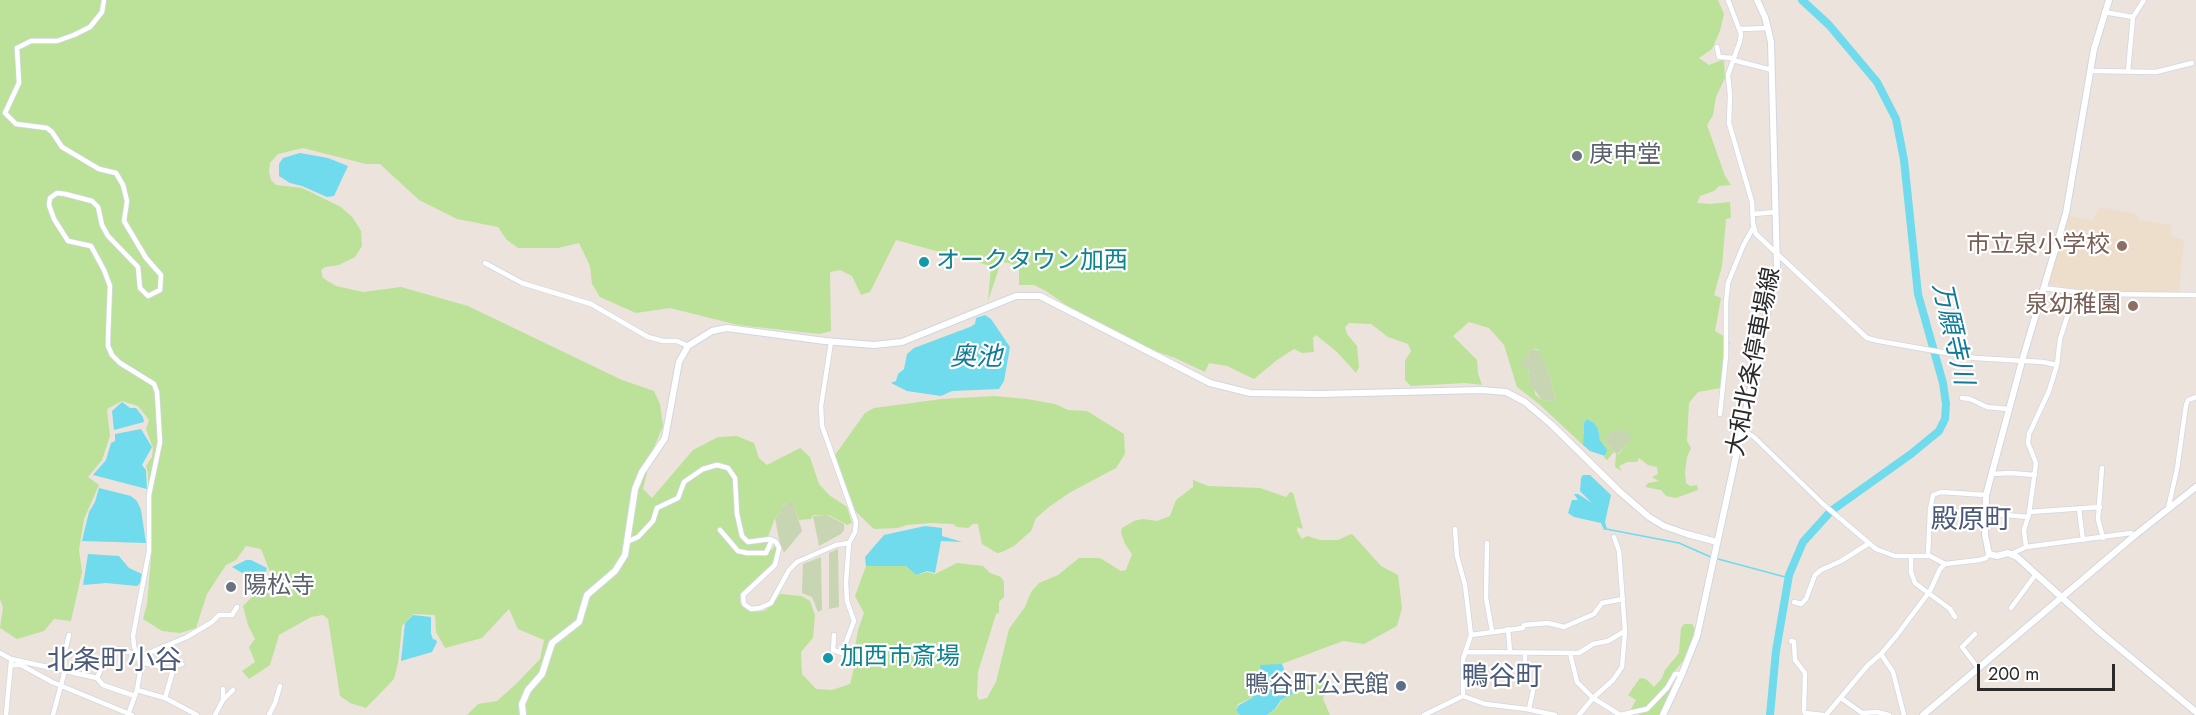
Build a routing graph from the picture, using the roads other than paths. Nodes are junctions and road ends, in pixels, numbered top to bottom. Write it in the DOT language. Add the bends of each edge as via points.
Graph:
graph roads {
  1 [pos="104,0"];
  2 [pos="1728,0"];
  3 [pos="1756,0"];
  4 [pos="2109,0"];
  5 [pos="2144,0"];
  6 [pos="2104,12"];
  7 [pos="2133,17"];
  8 [pos="1768,28"];
  9 [pos="1740,29"];
  10 [pos="1717,47"];
  11 [pos="1733,59"];
  12 [pos="2192,63"];
  13 [pos="1772,70"];
  14 [pos="2092,71"];
  15 [pos="2128,71"];
  16 [pos="1776,212"];
  17 [pos="1753,214"];
  18 [pos="1754,226"];
  19 [pos="1777,253"];
  20 [pos="485,263"];
  21 [pos="2043,288"];
  22 [pos="2075,292"];
  23 [pos="2196,295"];
  24 [pos="831,342"];
  25 [pos="688,346"];
  26 [pos="2022,361"];
  27 [pos="2057,365"];
  28 [pos="2196,397"];
  29 [pos="1962,399"];
  30 [pos="2008,410"];
  31 [pos="1720,414"];
  32 [pos="1742,429"];
  33 [pos="2102,468"];
  34 [pos="1992,474"];
  35 [pos="2035,475"];
  36 [pos="2196,487"];
  37 [pos="1986,495"];
  38 [pos="2100,507"];
  39 [pos="2079,509"];
  40 [pos="2168,509"];
  41 [pos="1985,513"];
  42 [pos="2029,514"];
  43 [pos="1455,529"];
  44 [pos="720,530"];
  45 [pos="2134,536"];
  46 [pos="1614,537"];
  47 [pos="2103,538"];
  48 [pos="629,540"];
  49 [pos="772,540"];
  50 [pos="2083,540"];
  51 [pos="1717,542"];
  52 [pos="849,543"];
  53 [pos="1486,543"];
  54 [pos="1868,544"];
  55 [pos="2026,547"];
  56 [pos="2012,554"];
  57 [pos="1989,555"];
  58 [pos="1911,556"];
  59 [pos="1928,556"];
  60 [pos="1946,564"];
  61 [pos="2036,574"];
  62 [pos="1928,594"];
  63 [pos="2061,598"];
  64 [pos="1623,600"];
  65 [pos="1794,602"];
  66 [pos="237,607"];
  67 [pos="2012,608"];
  68 [pos="1955,617"];
  69 [pos="1508,629"];
  70 [pos="1492,631"];
  71 [pos="1625,631"];
  72 [pos="1975,634"];
  73 [pos="69,635"];
  74 [pos="834,635"];
  75 [pos="1471,635"];
  76 [pos="1791,641"];
  77 [pos="86,650"];
  78 [pos="1466,652"];
  79 [pos="1510,652"];
  80 [pos="1525,652"];
  81 [pos="0,653"];
  82 [pos="1570,654"];
  83 [pos="1881,654"];
  84 [pos="137,655"];
  85 [pos="11,662"];
  86 [pos="183,664"];
  87 [pos="143,665"];
  88 [pos="158,666"];
  89 [pos="53,667"];
  90 [pos="1978,668"];
  91 [pos="65,670"];
  92 [pos="84,674"];
  93 [pos="1682,674"];
  94 [pos="97,678"];
  95 [pos="63,685"];
  96 [pos="280,686"];
  97 [pos="223,689"];
  98 [pos="232,690"];
  99 [pos="136,693"];
  100 [pos="1463,696"];
  101 [pos="165,698"];
  102 [pos="1593,698"];
  103 [pos="1841,699"];
  104 [pos="223,700"];
  105 [pos="1527,709"];
  106 [pos="2196,712"];
  107 [pos="129,714"];
  108 [pos="6,715"];
  109 [pos="53,715"];
  110 [pos="197,715"];
  111 [pos="214,715"];
  112 [pos="269,715"];
  113 [pos="523,715"];
  114 [pos="1424,715"];
  115 [pos="1525,715"];
  116 [pos="1555,715"];
  117 [pos="1579,715"];
  118 [pos="1663,715"];
  119 [pos="1825,715"];
  120 [pos="1889,715"];
  121 [pos="1904,715"];
  122 [pos="1923,715"];
  1 -- 84 [label="street" via="102,12 90,27 57,41 31,41 17,48 19,83 4,113 16,124 47,128 62,147 99,169 116,173 127,201 124,221 161,275 160,290 148,296 140,288 138,267 108,236 92,201 57,193 50,198 54,219 68,241 91,246 105,270 110,286 108,346 112,355 154,384 158,392 160,442 149,495 149,551 133,636"];
  2 -- 9 [label="street"];
  3 -- 8 [label="street, 大和北条停車場線"];
  4 -- 6 [label="street"];
  5 -- 7 [label="street"];
  6 -- 7 [label="street"];
  6 -- 14 [label="street"];
  7 -- 15 [label="street"];
  8 -- 9 [label="street"];
  8 -- 13 [label="street, 大和北条停車場線"];
  9 -- 11 [label="street"];
  10 -- 11 [label="street" via="1719,57"];
  11 -- 13 [label="street"];
  11 -- 17 [label="street" via="1728,75 1729,123"];
  12 -- 15 [label="street" via="2156,72"];
  13 -- 16 [label="street, 大和北条停車場線"];
  14 -- 15 [label="street"];
  14 -- 21 [label="street" via="2066,213"];
  16 -- 17 [label="street"];
  16 -- 19 [label="street, 大和北条停車場線"];
  17 -- 18 [label="street"];
  18 -- 19 [label="street" via="1756,234"];
  18 -- 31 [label="street" via="1728,283"];
  19 -- 26 [label="street" via="1868,338 1975,358"];
  19 -- 32 [label="street, 大和北条停車場線"];
  20 -- 25 [label="street" via="522,283 591,304 648,338"];
  21 -- 22 [label="street"];
  21 -- 26 [label="street"];
  22 -- 23 [label="street"];
  22 -- 27 [label="street" via="2060,339"];
  24 -- 25 [label="street" via="727,328 712,331"];
  24 -- 51 [label="street" via="902,342 1016,296 1040,296 1210,383 1250,393 1506,392 1526,402 1552,424 1649,517 1664,526"];
  24 -- 52 [label="street" via="821,406 822,426 855,515 855,532"];
  25 -- 48 [label="street" via="679,362 665,438 635,489"];
  26 -- 27 [label="street"];
  26 -- 30 [label="street"];
  27 -- 35 [label="street" via="2029,434"];
  28 -- 40 [label="street" via="2186,405"];
  29 -- 30 [label="street"];
  30 -- 34 [label="street"];
  32 -- 51 [label="street, 大和北条停車場線"];
  32 -- 54 [label="street"];
  33 -- 38 [label="street"];
  34 -- 35 [label="street"];
  34 -- 37 [label="street"];
  35 -- 42 [label="street"];
  36 -- 40 [label="street"];
  37 -- 41 [label="street"];
  37 -- 59 [label="street" via="1933,495"];
  38 -- 39 [label="street"];
  38 -- 47 [label="street" via="2098,519"];
  39 -- 42 [label="street"];
  39 -- 50 [label="street"];
  40 -- 45 [label="street"];
  41 -- 42 [label="street"];
  41 -- 57 [label="street"];
  42 -- 55 [label="street" via="2024,530"];
  43 -- 75 [label="street" via="1456,556"];
  44 -- 49 [label="street" via="738,551 747,554 766,553"];
  45 -- 47 [label="street" via="2131,533"];
  45 -- 63 [label="street"];
  46 -- 64 [label="street"];
  47 -- 50 [label="street"];
  48 -- 49 [label="street" via="638,537 653,521 657,508 678,498 684,482 717,465 728,468 735,478 742,536 748,542"];
  48 -- 113 [label="street" via="615,571 587,595 579,621 552,643 542,674 522,704"];
  49 -- 52 [label="street" via="778,548 775,566 743,595 744,604 751,609 771,603 797,562"];
  50 -- 55 [label="street"];
  51 -- 93 [label="street, 大和北条停車場線" via="1697,636"];
  52 -- 74 [label="street" via="847,601 854,621 842,652 833,650"];
  53 -- 70 [label="street" via="1486,598"];
  54 -- 58 [label="street" via="1884,553"];
  54 -- 65 [label="street" via="1821,570 1815,575 1806,599 1801,604"];
  55 -- 56 [label="street"];
  56 -- 57 [label="street"];
  56 -- 61 [label="street"];
  57 -- 60 [label="street"];
  58 -- 59 [label="street"];
  58 -- 62 [label="street" via="1912,579"];
  59 -- 60 [label="street"];
  60 -- 62 [label="street"];
  61 -- 63 [label="street"];
  61 -- 67 [label="street"];
  62 -- 68 [label="street"];
  62 -- 83 [label="street"];
  63 -- 90 [label="street"];
  63 -- 106 [label="street"];
  64 -- 69 [label="street" via="1602,603 1594,614 1564,627 1548,623"];
  64 -- 71 [label="street"];
  66 -- 87 [label="street" via="232,615 219,615 187,637 151,652"];
  69 -- 70 [label="street"];
  69 -- 79 [label="street"];
  70 -- 75 [label="street"];
  71 -- 82 [label="street"];
  71 -- 102 [label="street" via="1622,666 1613,681"];
  72 -- 90 [label="street" via="1962,648"];
  73 -- 89 [label="street" via="65,651"];
  75 -- 78 [label="street"];
  76 -- 119 [label="street" via="1795,660 1805,673 1804,711"];
  77 -- 92 [label="street"];
  78 -- 79 [label="street"];
  78 -- 100 [label="street"];
  79 -- 80 [label="street"];
  80 -- 82 [label="street"];
  80 -- 105 [label="street" via="1525,681 1534,687"];
  81 -- 85 [label="street"];
  82 -- 102 [label="street" via="1577,682"];
  83 -- 103 [label="street" via="1868,664"];
  83 -- 121 [label="street" via="1893,672"];
  84 -- 87 [label="street"];
  84 -- 94 [label="street" via="110,649"];
  85 -- 89 [label="street"];
  85 -- 95 [label="street"];
  85 -- 108 [label="street"];
  86 -- 101 [label="street" via="174,667"];
  87 -- 88 [label="street"];
  87 -- 99 [label="street"];
  89 -- 91 [label="street"];
  90 -- 122 [label="street"];
  91 -- 92 [label="street"];
  91 -- 95 [label="street"];
  92 -- 94 [label="street"];
  93 -- 102 [label="street" via="1675,674 1647,709 1627,715"];
  93 -- 118 [label="street, 大和北条停車場線"];
  94 -- 99 [label="street" via="103,685"];
  95 -- 107 [label="street"];
  95 -- 109 [label="street"];
  96 -- 112 [label="street"];
  97 -- 104 [label="street"];
  98 -- 104 [label="street"];
  99 -- 101 [label="street"];
  99 -- 107 [label="street"];
  100 -- 105 [label="street" via="1485,704"];
  100 -- 114 [label="street"];
  101 -- 110 [label="street"];
  102 -- 117 [label="street"];
  103 -- 119 [label="street"];
  103 -- 120 [label="street" via="1862,713"];
  104 -- 111 [label="street"];
  105 -- 115 [label="street"];
  105 -- 116 [label="street"];
}
